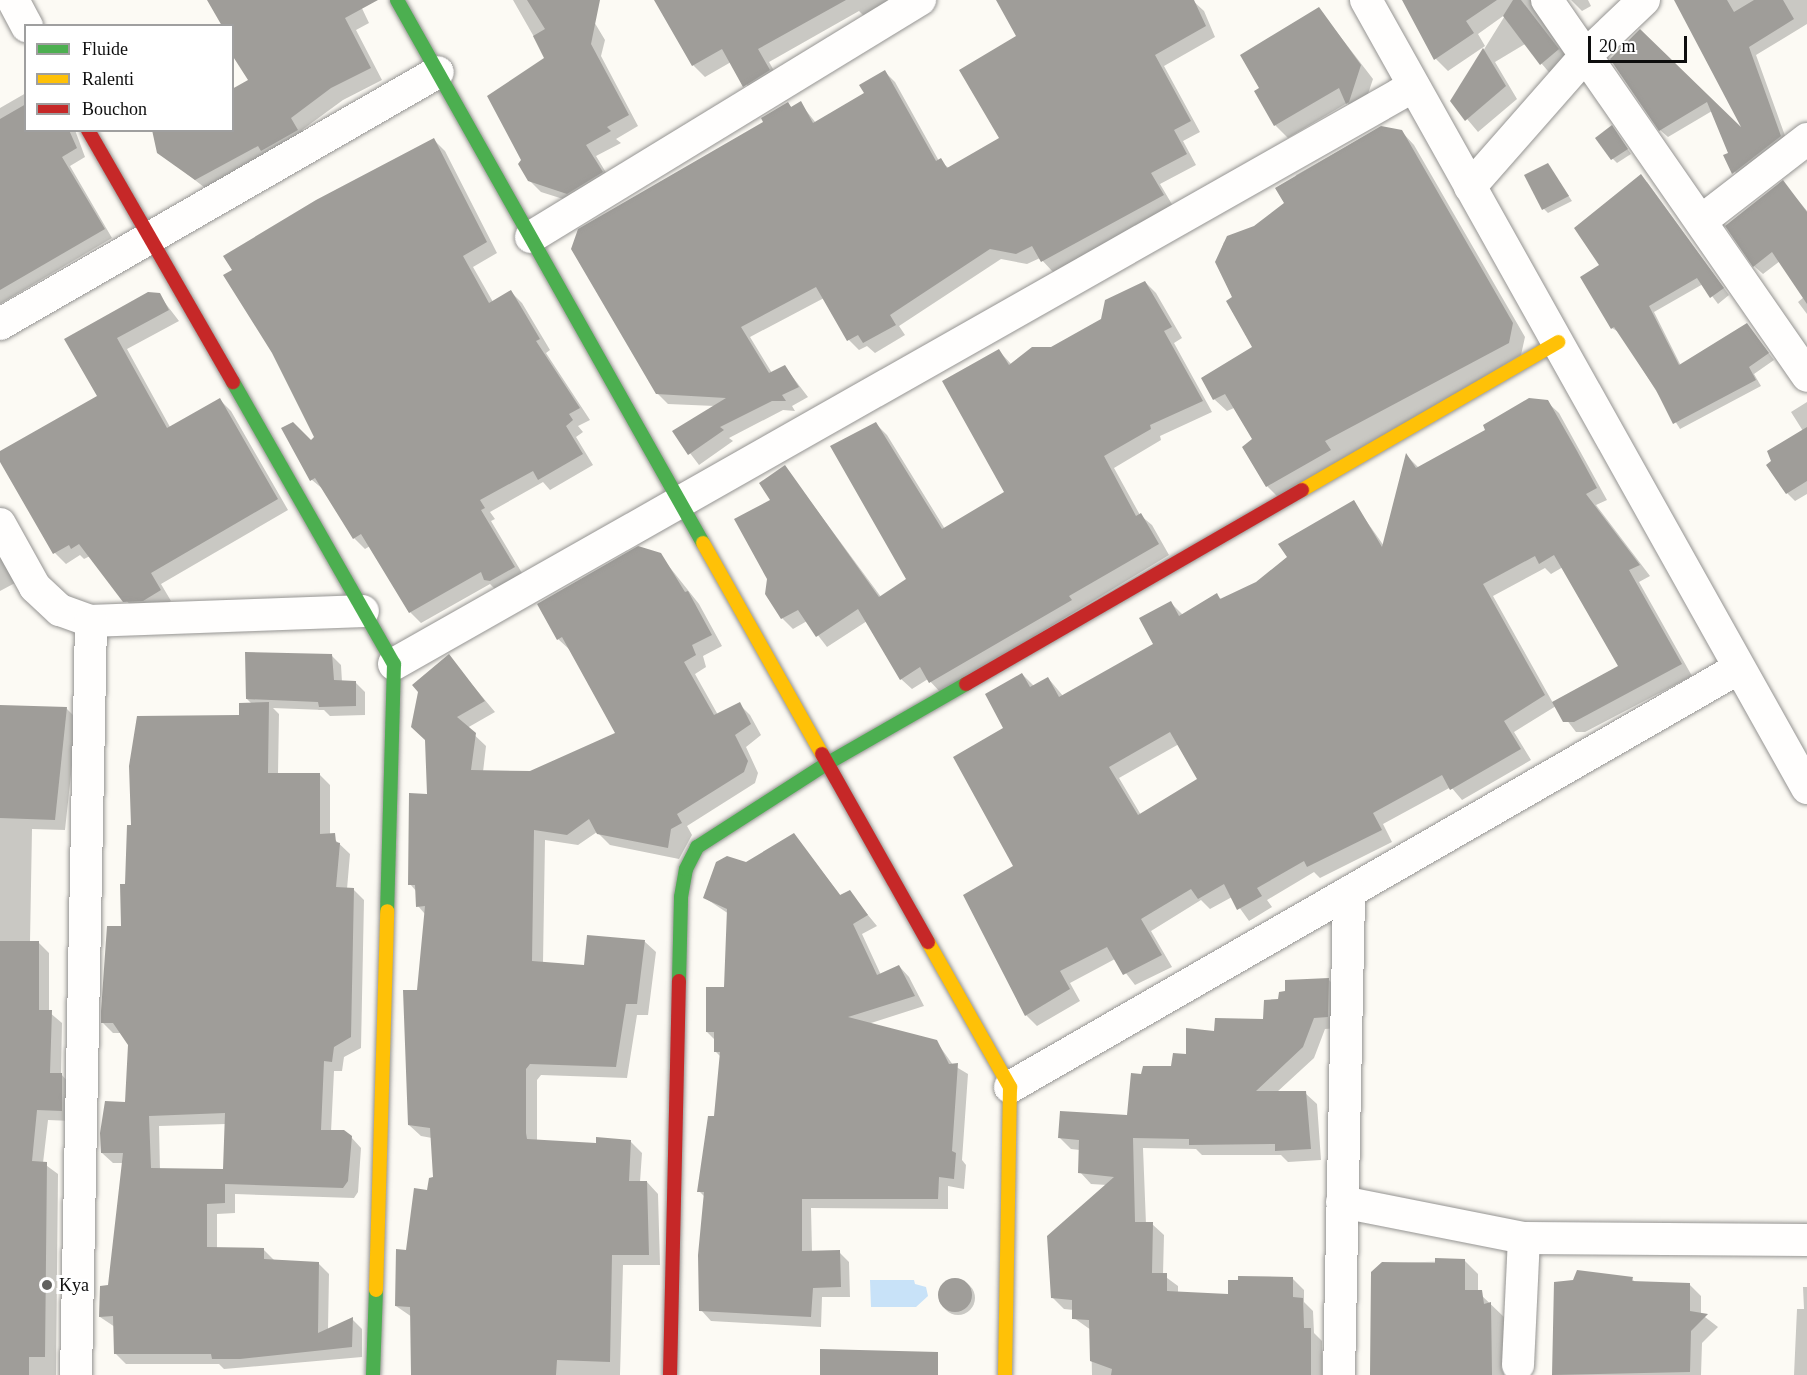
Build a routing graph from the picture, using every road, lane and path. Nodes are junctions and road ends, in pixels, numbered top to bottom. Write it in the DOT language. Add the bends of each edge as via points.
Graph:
graph roads {
  1 [pos="13,0"];
  2 [pos="397,0"];
  3 [pos="920,0"];
  4 [pos="1366,0"];
  5 [pos="1547,0"];
  6 [pos="1644,0"];
  7 [pos="26,24"];
  8 [pos="1586,55"];
  9 [pos="438,72"];
  10 [pos="1414,86"];
  11 [pos="89,132"];
  12 [pos="1804,149"];
  13 [pos="1470,186"];
  14 [pos="1701,221"];
  15 [pos="531,237"];
  16 [pos="149,238"];
  17 [pos="0,324"];
  18 [pos="1558,342"];
  19 [pos="1807,376"];
  20 [pos="680,502"];
  21 [pos="0,524"];
  22 [pos="363,611"];
  23 [pos="91,621"];
  24 [pos="394,664"];
  25 [pos="1739,668"];
  26 [pos="828,764"];
  27 [pos="1807,788"];
  28 [pos="1349,892"];
  29 [pos="1010,1087"];
  30 [pos="1342,1202"];
  31 [pos="1524,1238"];
  32 [pos="1807,1240"];
  33 [pos="1518,1365"];
  34 [pos="76,1375"];
  35 [pos="373,1375"];
  36 [pos="670,1375"];
  37 [pos="1005,1375"];
  38 [pos="1339,1375"];
  1 -- 7 [label="street"];
  2 -- 9 [label="street"];
  3 -- 15 [label="street"];
  4 -- 10 [label="street"];
  5 -- 8 [label="street"];
  6 -- 8 [label="street"];
  8 -- 13 [label="street"];
  8 -- 14 [label="street"];
  9 -- 15 [label="street"];
  9 -- 16 [label="street"];
  10 -- 13 [label="street"];
  10 -- 20 [label="street"];
  11 -- 16 [label="street"];
  12 -- 14 [label="street"];
  13 -- 18 [label="street"];
  14 -- 19 [label="street"];
  15 -- 20 [label="street"];
  16 -- 17 [label="street"];
  16 -- 22 [label="street"];
  18 -- 25 [label="street"];
  18 -- 26 [label="street"];
  20 -- 24 [label="street"];
  20 -- 26 [label="street"];
  21 -- 23 [label="street" via="35,587 60,610"];
  22 -- 23 [label="street"];
  22 -- 24 [label="street"];
  23 -- 34 [label="street"];
  24 -- 35 [label="street"];
  25 -- 27 [label="street"];
  25 -- 28 [label="street"];
  26 -- 29 [label="street"];
  26 -- 36 [label="street" via="697,847 686,869 681,897"];
  28 -- 29 [label="street"];
  28 -- 30 [label="street"];
  29 -- 37 [label="street"];
  30 -- 31 [label="street"];
  30 -- 38 [label="street"];
  31 -- 32 [label="street"];
  31 -- 33 [label="street"];
}
